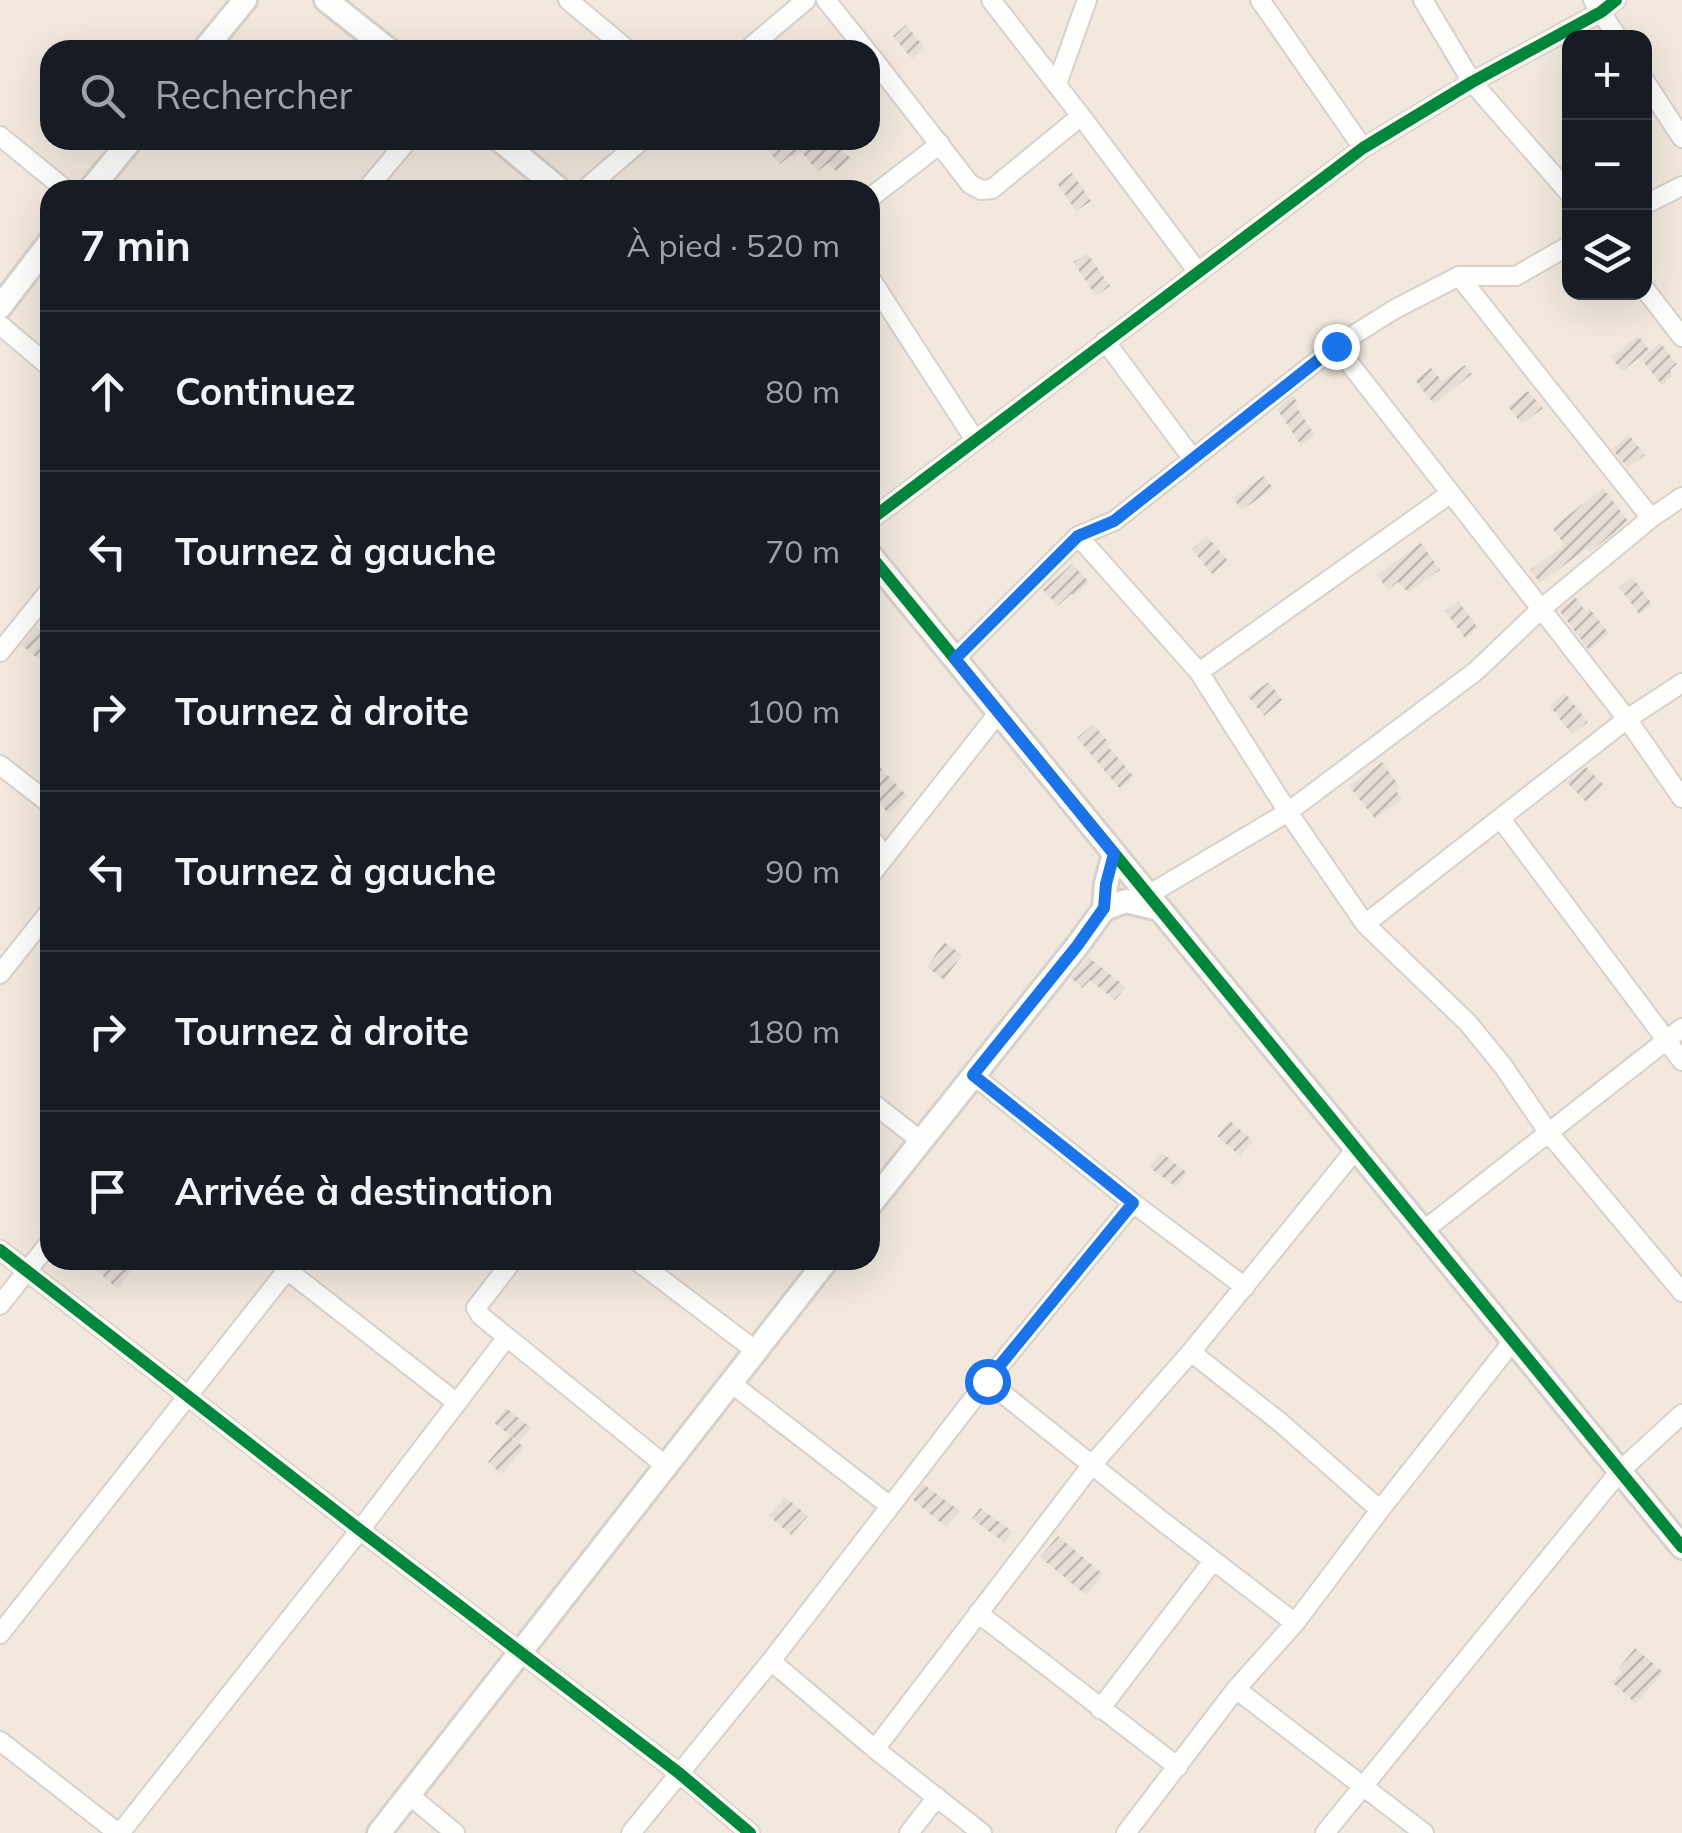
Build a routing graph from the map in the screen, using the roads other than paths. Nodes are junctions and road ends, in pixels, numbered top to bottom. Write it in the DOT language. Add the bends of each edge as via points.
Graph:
graph roads {
  1 [pos="245,0"];
  2 [pos="326,0"];
  3 [pos="806,0"];
  4 [pos="826,0"];
  5 [pos="991,0"];
  6 [pos="1086,0"];
  7 [pos="1260,0"];
  8 [pos="1423,0"];
  9 [pos="581,3"];
  10 [pos="1603,4"];
  11 [pos="1614,30"];
  12 [pos="212,40"];
  13 [pos="376,40"];
  14 [pos="618,40"];
  15 [pos="759,40"];
  16 [pos="858,40"];
  17 [pos="880,68"];
  18 [pos="1472,82"];
  19 [pos="1056,84"];
  20 [pos="1652,92"];
  21 [pos="1082,116"];
  22 [pos="0,136"];
  23 [pos="1681,136"];
  24 [pos="940,144"];
  25 [pos="1363,148"];
  26 [pos="123,150"];
  27 [pos="400,150"];
  28 [pos="512,150"];
  29 [pos="630,150"];
  30 [pos="54,180"];
  31 [pos="98,180"];
  32 [pos="374,180"];
  33 [pos="548,180"];
  34 [pos="596,180"];
  35 [pos="1562,185"];
  36 [pos="1682,186"];
  37 [pos="880,190"];
  38 [pos="1652,202"];
  39 [pos="1562,250"];
  40 [pos="40,255"];
  41 [pos="1198,272"];
  42 [pos="1458,276"];
  43 [pos="880,293"];
  44 [pos="1652,298"];
  45 [pos="0,307"];
  46 [pos="0,325"];
  47 [pos="1682,337"];
  48 [pos="1105,341"];
  49 [pos="1336,346"];
  50 [pos="40,359"];
  51 [pos="975,440"];
  52 [pos="1193,459"];
  53 [pos="1451,493"];
  54 [pos="1682,497"];
  55 [pos="880,512"];
  56 [pos="1651,518"];
  57 [pos="1078,536"];
  58 [pos="880,567"];
  59 [pos="40,608"];
  60 [pos="1542,610"];
  61 [pos="0,652"];
  62 [pos="955,659"];
  63 [pos="1199,672"];
  64 [pos="1682,683"];
  65 [pos="998,712"];
  66 [pos="1627,719"];
  67 [pos="0,766"];
  68 [pos="40,796"];
  69 [pos="1682,798"];
  70 [pos="1288,812"];
  71 [pos="1501,819"];
  72 [pos="880,849"];
  73 [pos="1114,854"];
  74 [pos="886,856"];
  75 [pos="880,864"];
  76 [pos="1153,902"];
  77 [pos="1104,908"];
  78 [pos="40,923"];
  79 [pos="1366,924"];
  80 [pos="0,974"];
  81 [pos="1675,1034"];
  82 [pos="1682,1061"];
  83 [pos="973,1075"];
  84 [pos="880,1109"];
  85 [pos="1548,1132"];
  86 [pos="921,1141"];
  87 [pos="1356,1149"];
  88 [pos="880,1192"];
  89 [pos="1133,1203"];
  90 [pos="1423,1231"];
  91 [pos="0,1250"];
  92 [pos="40,1255"];
  93 [pos="287,1270"];
  94 [pos="297,1270"];
  95 [pos="505,1270"];
  96 [pos="649,1270"];
  97 [pos="819,1270"];
  98 [pos="28,1271"];
  99 [pos="1245,1287"];
  100 [pos="1682,1292"];
  101 [pos="0,1306"];
  102 [pos="507,1337"];
  103 [pos="1513,1342"];
  104 [pos="756,1351"];
  105 [pos="1191,1352"];
  106 [pos="987,1381"];
  107 [pos="731,1383"];
  108 [pos="188,1394"];
  109 [pos="457,1403"];
  110 [pos="1682,1414"];
  111 [pos="666,1466"];
  112 [pos="1092,1466"];
  113 [pos="1620,1471"];
  114 [pos="890,1506"];
  115 [pos="1380,1510"];
  116 [pos="360,1530"];
  117 [pos="1682,1548"];
  118 [pos="1213,1561"];
  119 [pos="978,1614"];
  120 [pos="1295,1623"];
  121 [pos="0,1634"];
  122 [pos="520,1651"];
  123 [pos="771,1661"];
  124 [pos="1236,1689"];
  125 [pos="1100,1709"];
  126 [pos="0,1741"];
  127 [pos="876,1749"];
  128 [pos="1178,1767"];
  129 [pos="678,1773"];
  130 [pos="1364,1786"];
  131 [pos="408,1795"];
  132 [pos="937,1797"];
  133 [pos="119,1833"];
  134 [pos="378,1833"];
  135 [pos="455,1833"];
  136 [pos="632,1833"];
  137 [pos="750,1833"];
  138 [pos="909,1833"];
  139 [pos="982,1833"];
  140 [pos="1126,1833"];
  141 [pos="1325,1833"];
  142 [pos="1424,1833"];
  1 -- 12 [label="street"];
  2 -- 13 [label="street"];
  3 -- 15 [label="street"];
  4 -- 16 [label="street"];
  5 -- 19 [label="street"];
  6 -- 19 [label="street"];
  7 -- 25 [label="street"];
  8 -- 18 [label="street"];
  9 -- 14 [label="street"];
  10 -- 11 [label="street"];
  10 -- 18 [label="street"];
  17 -- 24 [label="street"];
  18 -- 25 [label="street"];
  18 -- 35 [label="street"];
  19 -- 21 [label="street"];
  20 -- 23 [label="street"];
  21 -- 24 [label="street" via="992,188 970,184"];
  21 -- 41 [label="street"];
  22 -- 30 [label="street"];
  24 -- 37 [label="street"];
  25 -- 41 [label="street"];
  26 -- 31 [label="street"];
  27 -- 32 [label="street"];
  28 -- 33 [label="street"];
  29 -- 34 [label="street"];
  36 -- 38 [label="street"];
  39 -- 42 [label="street" via="1516,276"];
  40 -- 45 [label="street"];
  41 -- 48 [label="street"];
  42 -- 49 [label="street"];
  42 -- 56 [label="street"];
  43 -- 51 [label="street"];
  44 -- 47 [label="street"];
  46 -- 50 [label="street"];
  48 -- 51 [label="street"];
  48 -- 52 [label="street"];
  49 -- 52 [label="street"];
  49 -- 53 [label="street"];
  51 -- 55 [label="street"];
  52 -- 57 [label="street" via="1114,521"];
  53 -- 60 [label="street"];
  53 -- 63 [label="street"];
  54 -- 56 [label="street"];
  56 -- 60 [label="street"];
  57 -- 62 [label="street"];
  57 -- 63 [label="street"];
  58 -- 62 [label="street"];
  59 -- 61 [label="street"];
  60 -- 66 [label="street"];
  60 -- 70 [label="street" via="1476,671"];
  62 -- 65 [label="street"];
  63 -- 70 [label="street"];
  64 -- 66 [label="street"];
  65 -- 73 [label="street"];
  65 -- 74 [label="street"];
  66 -- 69 [label="street"];
  66 -- 71 [label="street"];
  67 -- 68 [label="street"];
  70 -- 76 [label="street"];
  70 -- 79 [label="street"];
  71 -- 79 [label="street"];
  71 -- 81 [label="street"];
  72 -- 74 [label="street"];
  73 -- 76 [label="street"];
  73 -- 77 [label="street"];
  74 -- 75 [label="street"];
  76 -- 77 [label="street"];
  76 -- 87 [label="street"];
  77 -- 83 [label="street"];
  78 -- 80 [label="street"];
  79 -- 85 [label="street" via="1468,1022"];
  81 -- 82 [label="street"];
  81 -- 85 [label="street"];
  83 -- 86 [label="street"];
  83 -- 89 [label="street"];
  84 -- 86 [label="street"];
  85 -- 90 [label="street"];
  85 -- 100 [label="street"];
  86 -- 88 [label="street"];
  87 -- 90 [label="street"];
  87 -- 99 [label="street"];
  89 -- 99 [label="street"];
  89 -- 106 [label="street"];
  90 -- 103 [label="street"];
  91 -- 98 [label="street"];
  92 -- 98 [label="street"];
  93 -- 108 [label="street"];
  94 -- 109 [label="street"];
  95 -- 102 [label="street" via="476,1308"];
  96 -- 104 [label="street"];
  97 -- 104 [label="street"];
  98 -- 101 [label="street"];
  98 -- 108 [label="street"];
  99 -- 105 [label="street"];
  102 -- 109 [label="street"];
  102 -- 111 [label="street"];
  103 -- 113 [label="street"];
  103 -- 115 [label="street"];
  104 -- 107 [label="street"];
  105 -- 112 [label="street"];
  105 -- 115 [label="street"];
  106 -- 112 [label="street"];
  106 -- 114 [label="street"];
  107 -- 111 [label="street"];
  107 -- 114 [label="street"];
  108 -- 116 [label="street"];
  108 -- 121 [label="street"];
  109 -- 116 [label="street"];
  110 -- 113 [label="street"];
  111 -- 122 [label="street"];
  112 -- 118 [label="street"];
  112 -- 119 [label="street"];
  113 -- 117 [label="street"];
  113 -- 130 [label="street"];
  114 -- 123 [label="street"];
  115 -- 120 [label="street"];
  116 -- 122 [label="street"];
  116 -- 133 [label="street"];
  118 -- 120 [label="street"];
  118 -- 125 [label="street"];
  119 -- 125 [label="street"];
  119 -- 127 [label="street"];
  120 -- 124 [label="street"];
  122 -- 129 [label="street"];
  122 -- 131 [label="street"];
  123 -- 127 [label="street"];
  123 -- 129 [label="street"];
  124 -- 128 [label="street"];
  124 -- 130 [label="street"];
  125 -- 128 [label="street"];
  126 -- 133 [label="street"];
  127 -- 132 [label="street"];
  128 -- 140 [label="street"];
  129 -- 136 [label="street"];
  129 -- 137 [label="street"];
  130 -- 141 [label="street"];
  130 -- 142 [label="street"];
  131 -- 134 [label="street"];
  131 -- 135 [label="street"];
  132 -- 138 [label="street"];
  132 -- 139 [label="street"];
}
